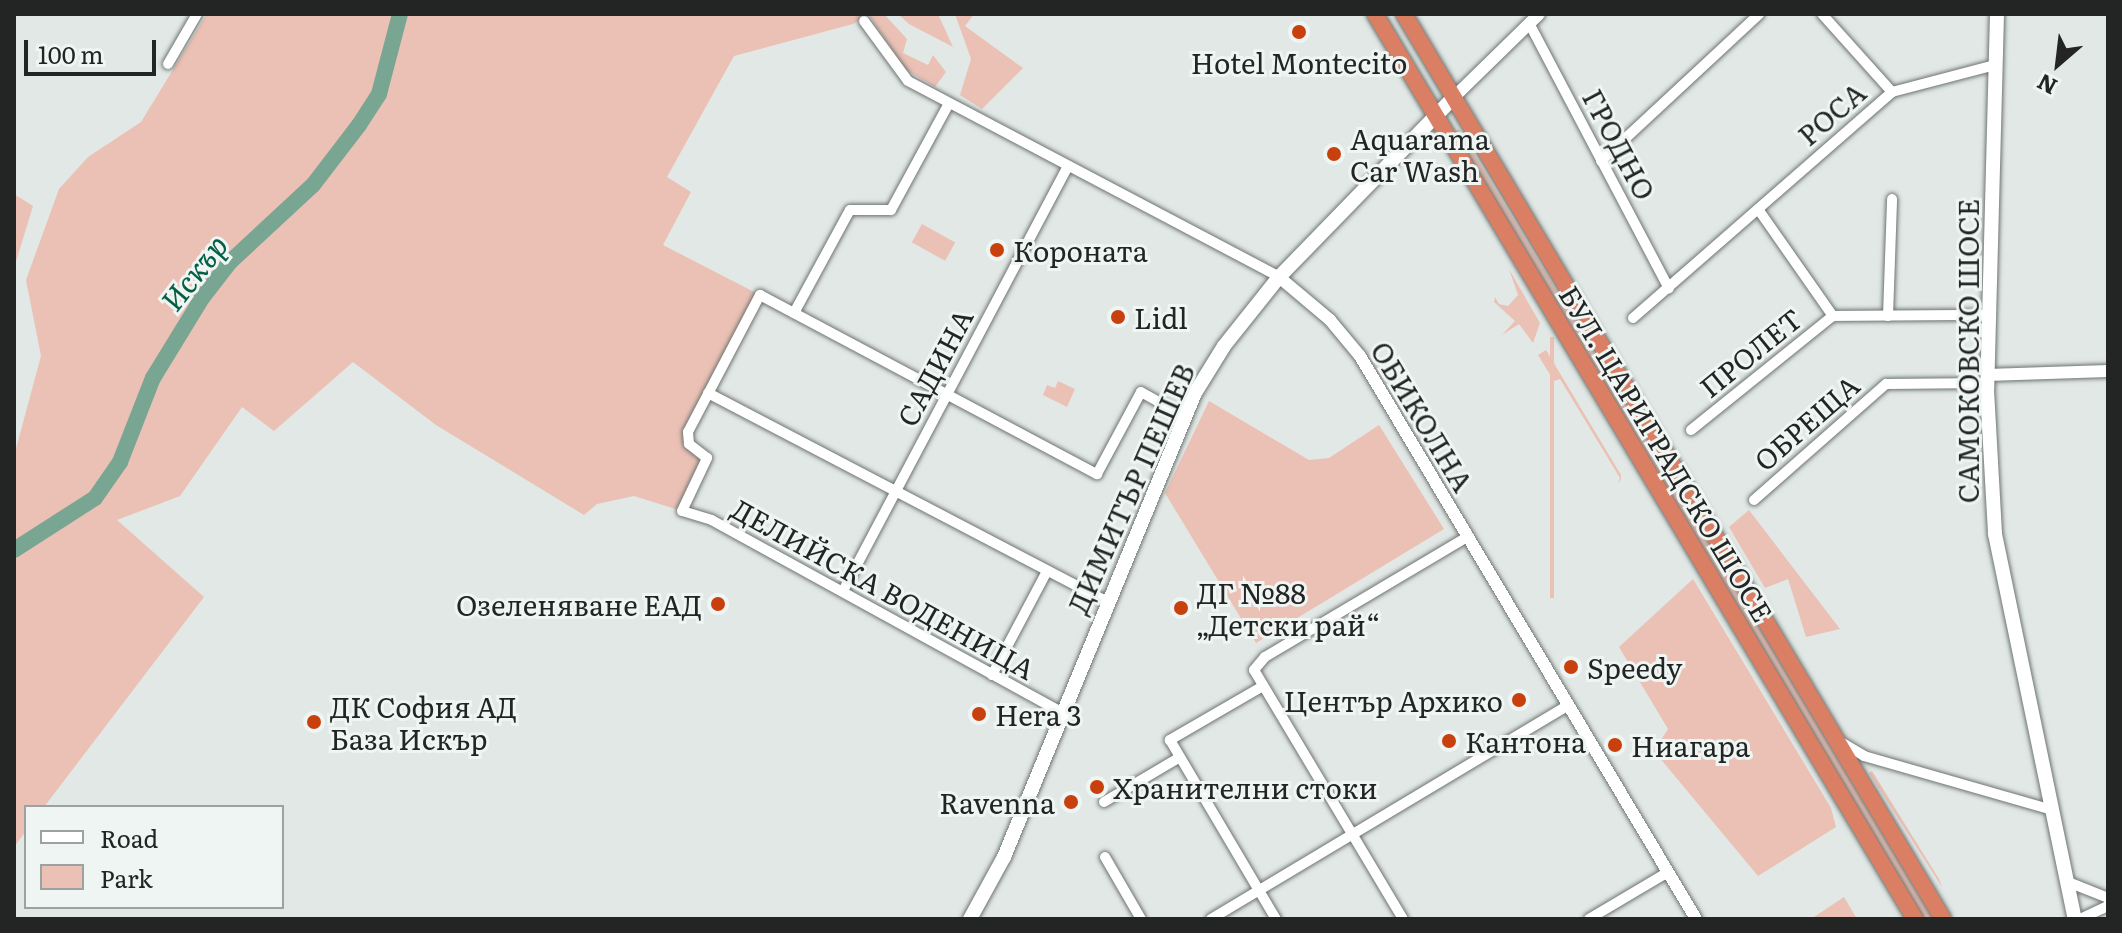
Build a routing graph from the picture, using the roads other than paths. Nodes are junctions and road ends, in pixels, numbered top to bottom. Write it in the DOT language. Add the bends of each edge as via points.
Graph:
graph roads {
  1 [pos="197,14"];
  2 [pos="1375,14"];
  3 [pos="1404,14"];
  4 [pos="1759,14"];
  5 [pos="1822,14"];
  6 [pos="1997,14"];
  7 [pos="1534,19"];
  8 [pos="864,21"];
  9 [pos="168,64"];
  10 [pos="1995,65"];
  11 [pos="1892,92"];
  12 [pos="1453,98"];
  13 [pos="948,105"];
  14 [pos="1435,115"];
  15 [pos="1601,161"];
  16 [pos="1068,166"];
  17 [pos="1892,199"];
  18 [pos="1758,209"];
  19 [pos="1279,277"];
  20 [pos="1669,288"];
  21 [pos="794,313"];
  22 [pos="1990,315"];
  23 [pos="1833,316"];
  24 [pos="1888,316"];
  25 [pos="1633,318"];
  26 [pos="2108,371"];
  27 [pos="1987,379"];
  28 [pos="708,393"];
  29 [pos="947,395"];
  30 [pos="1184,416"];
  31 [pos="1691,430"];
  32 [pos="895,491"];
  33 [pos="1754,500"];
  34 [pos="1467,537"];
  35 [pos="1047,571"];
  36 [pos="843,591"];
  37 [pos="1107,602"];
  38 [pos="992,675"];
  39 [pos="1263,686"];
  40 [pos="1568,705"];
  41 [pos="1061,712"];
  42 [pos="1835,739"];
  43 [pos="1180,757"];
  44 [pos="1104,802"];
  45 [pos="2052,810"];
  46 [pos="1353,834"];
  47 [pos="1105,857"];
  48 [pos="1878,857"];
  49 [pos="1668,872"];
  50 [pos="2068,882"];
  51 [pos="1259,890"];
  52 [pos="2108,898"];
  53 [pos="2108,906"];
  54 [pos="970,919"];
  55 [pos="1141,919"];
  56 [pos="1211,919"];
  57 [pos="1276,919"];
  58 [pos="1403,919"];
  59 [pos="1589,919"];
  60 [pos="1696,919"];
  61 [pos="1905,919"];
  62 [pos="1915,919"];
  63 [pos="1943,919"];
  64 [pos="2077,919"];
  1 -- 9 [label="street"];
  2 -- 14 [label="highway, БУЛ. ЦАРИГРАДСКО ШОСЕ"];
  3 -- 12 [label="highway, БУЛ. ЦАРИГРАДСКО ШОСЕ"];
  4 -- 15 [label="street"];
  5 -- 11 [label="street"];
  6 -- 10 [label="main road, САМОКОВСКО ШОСЕ"];
  7 -- 12 [label="street"];
  7 -- 15 [label="street, ГРОДНО"];
  8 -- 13 [label="street, ОБИКОЛНА" via="908,81"];
  10 -- 11 [label="street, РОСА"];
  10 -- 22 [label="main road, САМОКОВСКО ШОСЕ"];
  11 -- 18 [label="street, РОСА"];
  12 -- 14 [label="main road, ДИМИТЪР ПЕШЕВ"];
  12 -- 42 [label="highway, БУЛ. ЦАРИГРАДСКО ШОСЕ"];
  13 -- 16 [label="street, ОБИКОЛНА"];
  13 -- 21 [label="street" via="891,210 850,210"];
  14 -- 19 [label="main road, ДИМИТЪР ПЕШЕВ"];
  14 -- 48 [label="highway, БУЛ. ЦАРИГРАДСКО ШОСЕ"];
  15 -- 20 [label="street, ГРОДНО"];
  16 -- 19 [label="street, ОБИКОЛНА"];
  16 -- 29 [label="street, САДИНА"];
  17 -- 24 [label="street"];
  18 -- 20 [label="street, РОСА"];
  18 -- 23 [label="street"];
  19 -- 30 [label="main road, ДИМИТЪР ПЕШЕВ" via="1224,346"];
  19 -- 34 [label="street, ОБИКОЛНА" via="1352,345"];
  20 -- 25 [label="street, РОСА"];
  21 -- 28 [label="street" via="760,295"];
  21 -- 29 [label="street"];
  22 -- 24 [label="street, ПРОЛЕТ"];
  22 -- 27 [label="main road, САМОКОВСКО ШОСЕ"];
  23 -- 24 [label="street, ПРОЛЕТ"];
  23 -- 31 [label="street, ПРОЛЕТ"];
  26 -- 27 [label="street"];
  27 -- 33 [label="street, ОБРЕЩА" via="1886,384"];
  27 -- 45 [label="main road, САМОКОВСКО ШОСЕ" via="1995,534"];
  28 -- 32 [label="street"];
  28 -- 36 [label="street, ДЕЛИЙСКА ВОДЕНИЦА" via="688,432 689,444 707,458 682,511 712,520"];
  29 -- 30 [label="street" via="1097,474 1141,392"];
  29 -- 32 [label="street, САДИНА"];
  30 -- 37 [label="main road, ДИМИТЪР ПЕШЕВ"];
  32 -- 35 [label="street"];
  32 -- 36 [label="street, САДИНА"];
  34 -- 39 [label="street" via="1265,657 1254,670"];
  34 -- 40 [label="street, ОБИКОЛНА"];
  35 -- 37 [label="street"];
  35 -- 38 [label="street"];
  36 -- 38 [label="street, ДЕЛИЙСКА ВОДЕНИЦА"];
  37 -- 41 [label="main road, ДИМИТЪР ПЕШЕВ"];
  38 -- 41 [label="street, ДЕЛИЙСКА ВОДЕНИЦА"];
  39 -- 43 [label="street" via="1170,740"];
  39 -- 46 [label="street"];
  40 -- 46 [label="street"];
  40 -- 49 [label="street, ОБИКОЛНА"];
  41 -- 54 [label="main road, ДИМИТЪР ПЕШЕВ" via="1004,857"];
  42 -- 45 [label="street" via="1864,756"];
  42 -- 63 [label="highway, БУЛ. ЦАРИГРАДСКО ШОСЕ"];
  43 -- 44 [label="street"];
  43 -- 51 [label="street"];
  45 -- 50 [label="main road, САМОКОВСКО ШОСЕ"];
  46 -- 51 [label="street"];
  46 -- 58 [label="street"];
  47 -- 55 [label="street"];
  48 -- 61 [label="street"];
  48 -- 62 [label="highway, БУЛ. ЦАРИГРАДСКО ШОСЕ"];
  49 -- 59 [label="street"];
  49 -- 60 [label="street, ОБИКОЛНА"];
  50 -- 52 [label="street"];
  50 -- 64 [label="main road, САМОКОВСКО ШОСЕ"];
  51 -- 56 [label="street"];
  51 -- 57 [label="street"];
  53 -- 64 [label="street"];
}
